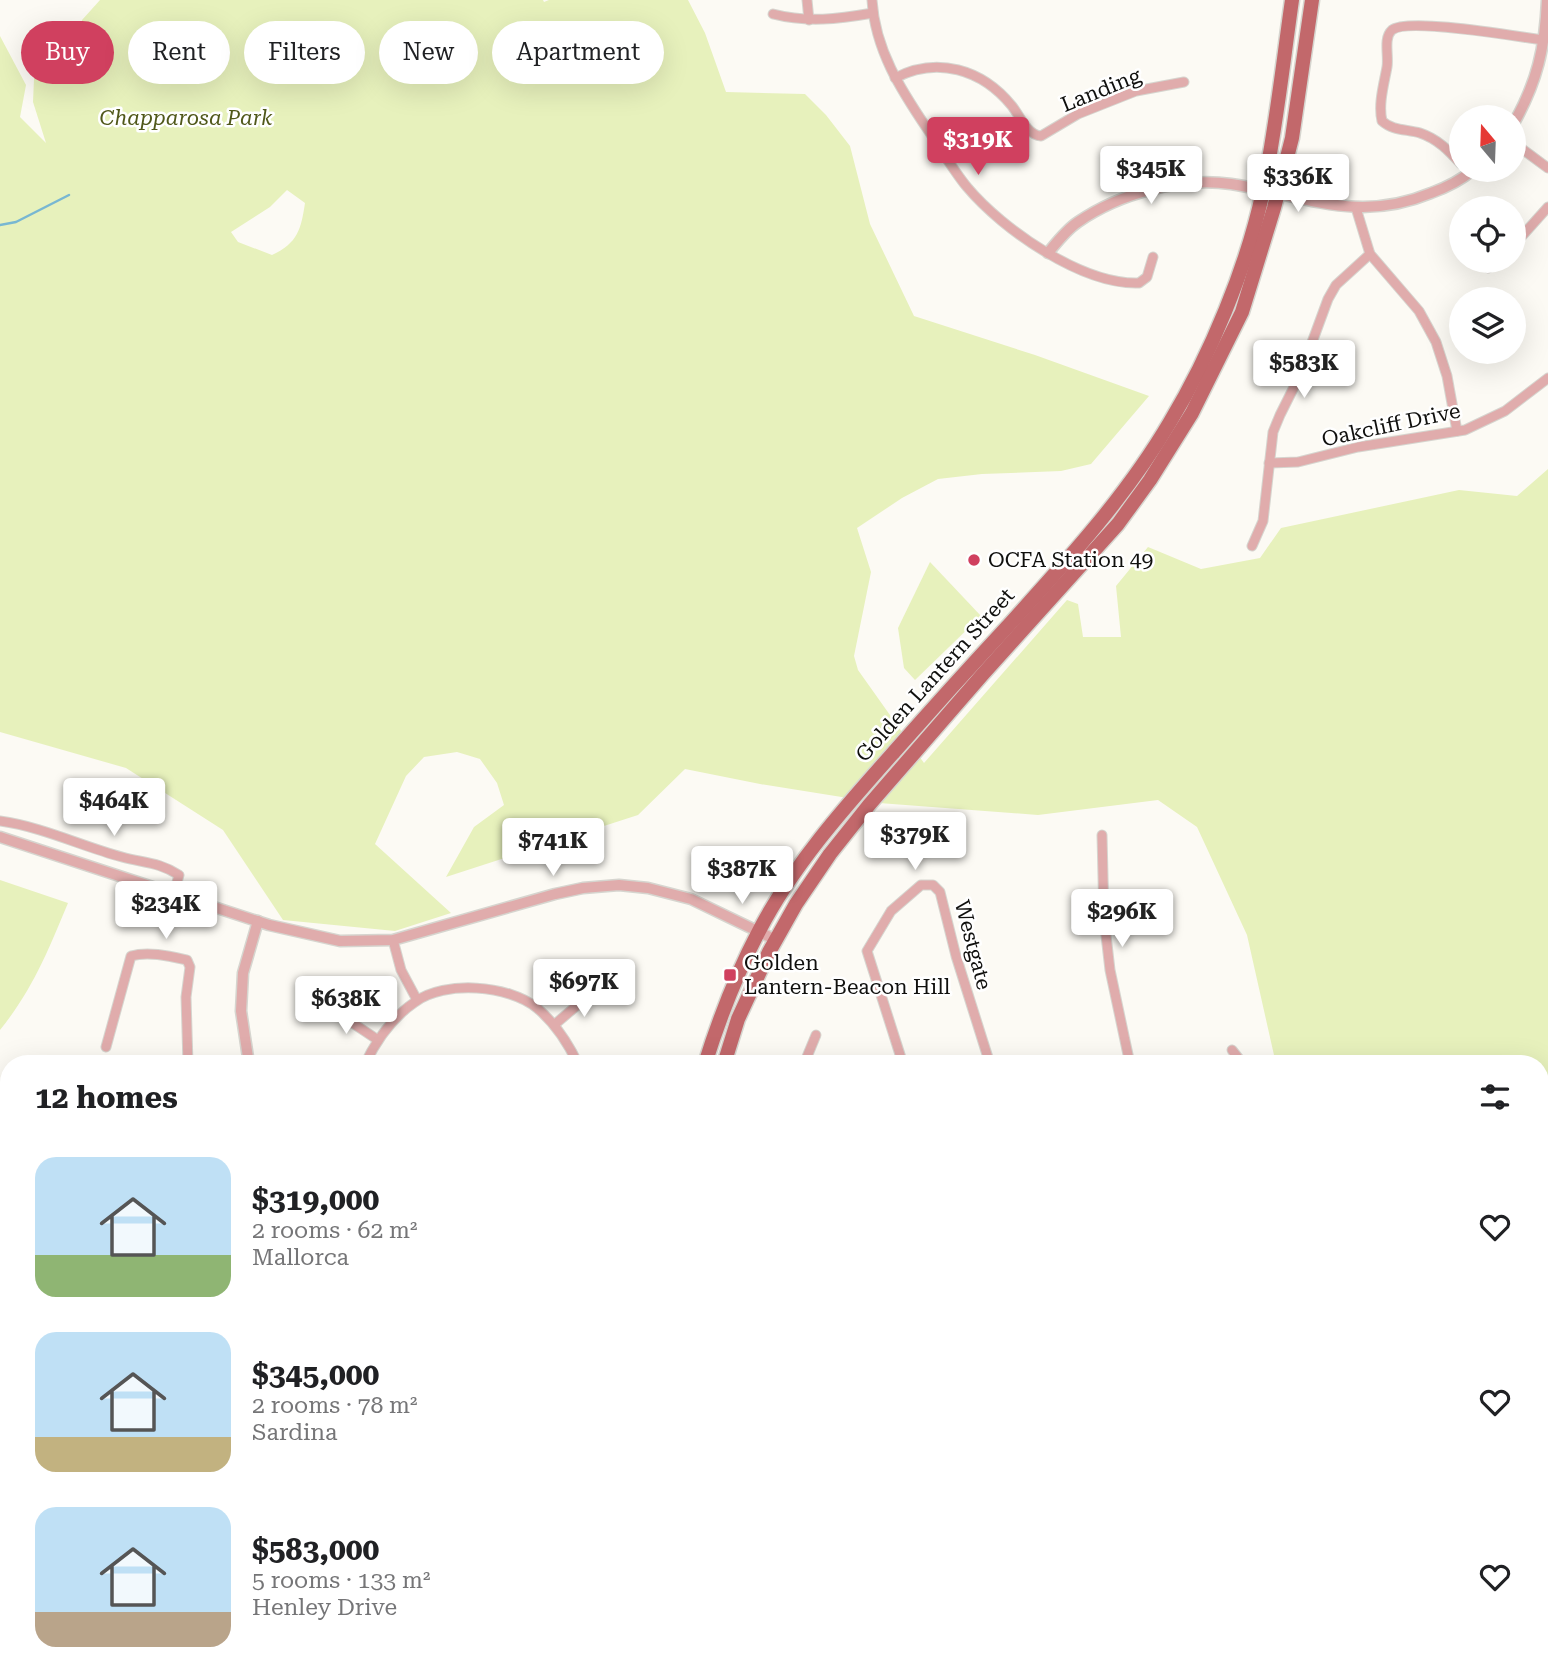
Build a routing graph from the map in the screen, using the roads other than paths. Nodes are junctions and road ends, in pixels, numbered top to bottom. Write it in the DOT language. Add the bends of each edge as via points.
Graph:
graph roads {
  1 [pos="807,0"];
  2 [pos="872,0"];
  3 [pos="1292,0"];
  4 [pos="1312,0"];
  5 [pos="1547,0"];
  6 [pos="873,13"];
  7 [pos="773,14"];
  8 [pos="809,20"];
  9 [pos="1543,40"];
  10 [pos="895,78"];
  11 [pos="1184,82"];
  12 [pos="1523,105"];
  13 [pos="1449,150"];
  14 [pos="1526,152"];
  15 [pos="1548,168"];
  16 [pos="1449,182"];
  17 [pos="1263,191"];
  18 [pos="1278,194"];
  19 [pos="1548,207"];
  20 [pos="1356,208"];
  21 [pos="1526,232"];
  22 [pos="1048,253"];
  23 [pos="1370,254"];
  24 [pos="1153,257"];
  25 [pos="1311,348"];
  26 [pos="1344,358"];
  27 [pos="1548,378"];
  28 [pos="1457,431"];
  29 [pos="1269,463"];
  30 [pos="1252,546"];
  31 [pos="0,821"];
  32 [pos="1102,835"];
  33 [pos="0,837"];
  34 [pos="174,893"];
  35 [pos="258,921"];
  36 [pos="759,931"];
  37 [pos="393,940"];
  38 [pos="776,940"];
  39 [pos="594,991"];
  40 [pos="417,1000"];
  41 [pos="330,1008"];
  42 [pos="554,1025"];
  43 [pos="816,1035"];
  44 [pos="378,1040"];
  45 [pos="106,1048"];
  46 [pos="1232,1050"];
  47 [pos="188,1055"];
  48 [pos="248,1055"];
  49 [pos="370,1055"];
  50 [pos="574,1055"];
  51 [pos="708,1055"];
  52 [pos="727,1055"];
  53 [pos="808,1055"];
  54 [pos="900,1055"];
  55 [pos="987,1055"];
  56 [pos="1128,1055"];
  57 [pos="1236,1055"];
  1 -- 8 [label="street"];
  2 -- 6 [label="street"];
  3 -- 17 [label="main road, Golden Lantern Street"];
  4 -- 18 [label="main road, Golden Lantern Street" via="1292,138"];
  5 -- 9 [label="street"];
  6 -- 8 [label="street"];
  6 -- 10 [label="street"];
  7 -- 8 [label="street"];
  9 -- 12 [label="street" via="1536,78"];
  9 -- 13 [label="street" via="1456,28 1393,29 1387,37 1382,121 1433,138"];
  10 -- 11 [label="street, Landing" via="919,67 964,71 996,89 1031,133 1041,136 1078,114 1136,91"];
  10 -- 22 [label="street" via="966,187 999,219"];
  14 -- 15 [label="street"];
  16 -- 20 [label="street" via="1414,201"];
  17 -- 18 [label="street"];
  17 -- 22 [label="street" via="1209,183 1150,190 1076,223"];
  17 -- 36 [label="main road, Golden Lantern Street" via="1231,295 1185,396 1151,452 1025,608 861,788 807,857"];
  18 -- 20 [label="street"];
  18 -- 38 [label="main road, Golden Lantern Street" via="1242,312 1192,413 1150,480 1118,524 869,805 824,862"];
  19 -- 21 [label="street"];
  20 -- 23 [label="street"];
  22 -- 24 [label="street" via="1091,276 1126,284 1147,277"];
  23 -- 25 [label="street" via="1336,285"];
  23 -- 28 [label="street" via="1419,311 1436,342"];
  25 -- 26 [label="street"];
  25 -- 29 [label="street" via="1273,432"];
  27 -- 28 [label="street, Oakcliff Drive" via="1505,411"];
  28 -- 29 [label="street, Oakcliff Drive" via="1358,447 1298,463"];
  29 -- 30 [label="street" via="1263,521"];
  31 -- 34 [label="street" via="164,865 179,875"];
  32 -- 56 [label="street" via="1105,931"];
  33 -- 34 [label="street"];
  34 -- 35 [label="street"];
  35 -- 37 [label="street" via="340,941"];
  35 -- 48 [label="street" via="243,973"];
  36 -- 37 [label="street" via="677,895 602,886 555,894"];
  36 -- 38 [label="street"];
  36 -- 51 [label="main road, Golden Lantern Street"];
  37 -- 40 [label="street" via="401,970"];
  38 -- 52 [label="main road, Golden Lantern Street" via="738,1019"];
  39 -- 42 [label="street"];
  40 -- 42 [label="street" via="453,988 485,988 530,1003"];
  40 -- 44 [label="street"];
  41 -- 44 [label="street"];
  42 -- 50 [label="street"];
  43 -- 53 [label="street"];
  44 -- 49 [label="street"];
  45 -- 47 [label="street" via="131,957 141,953 187,960"];
  46 -- 57 [label="street"];
  54 -- 55 [label="street, Westgate" via="867,951 891,911 921,886 933,885 940,892"];
}
